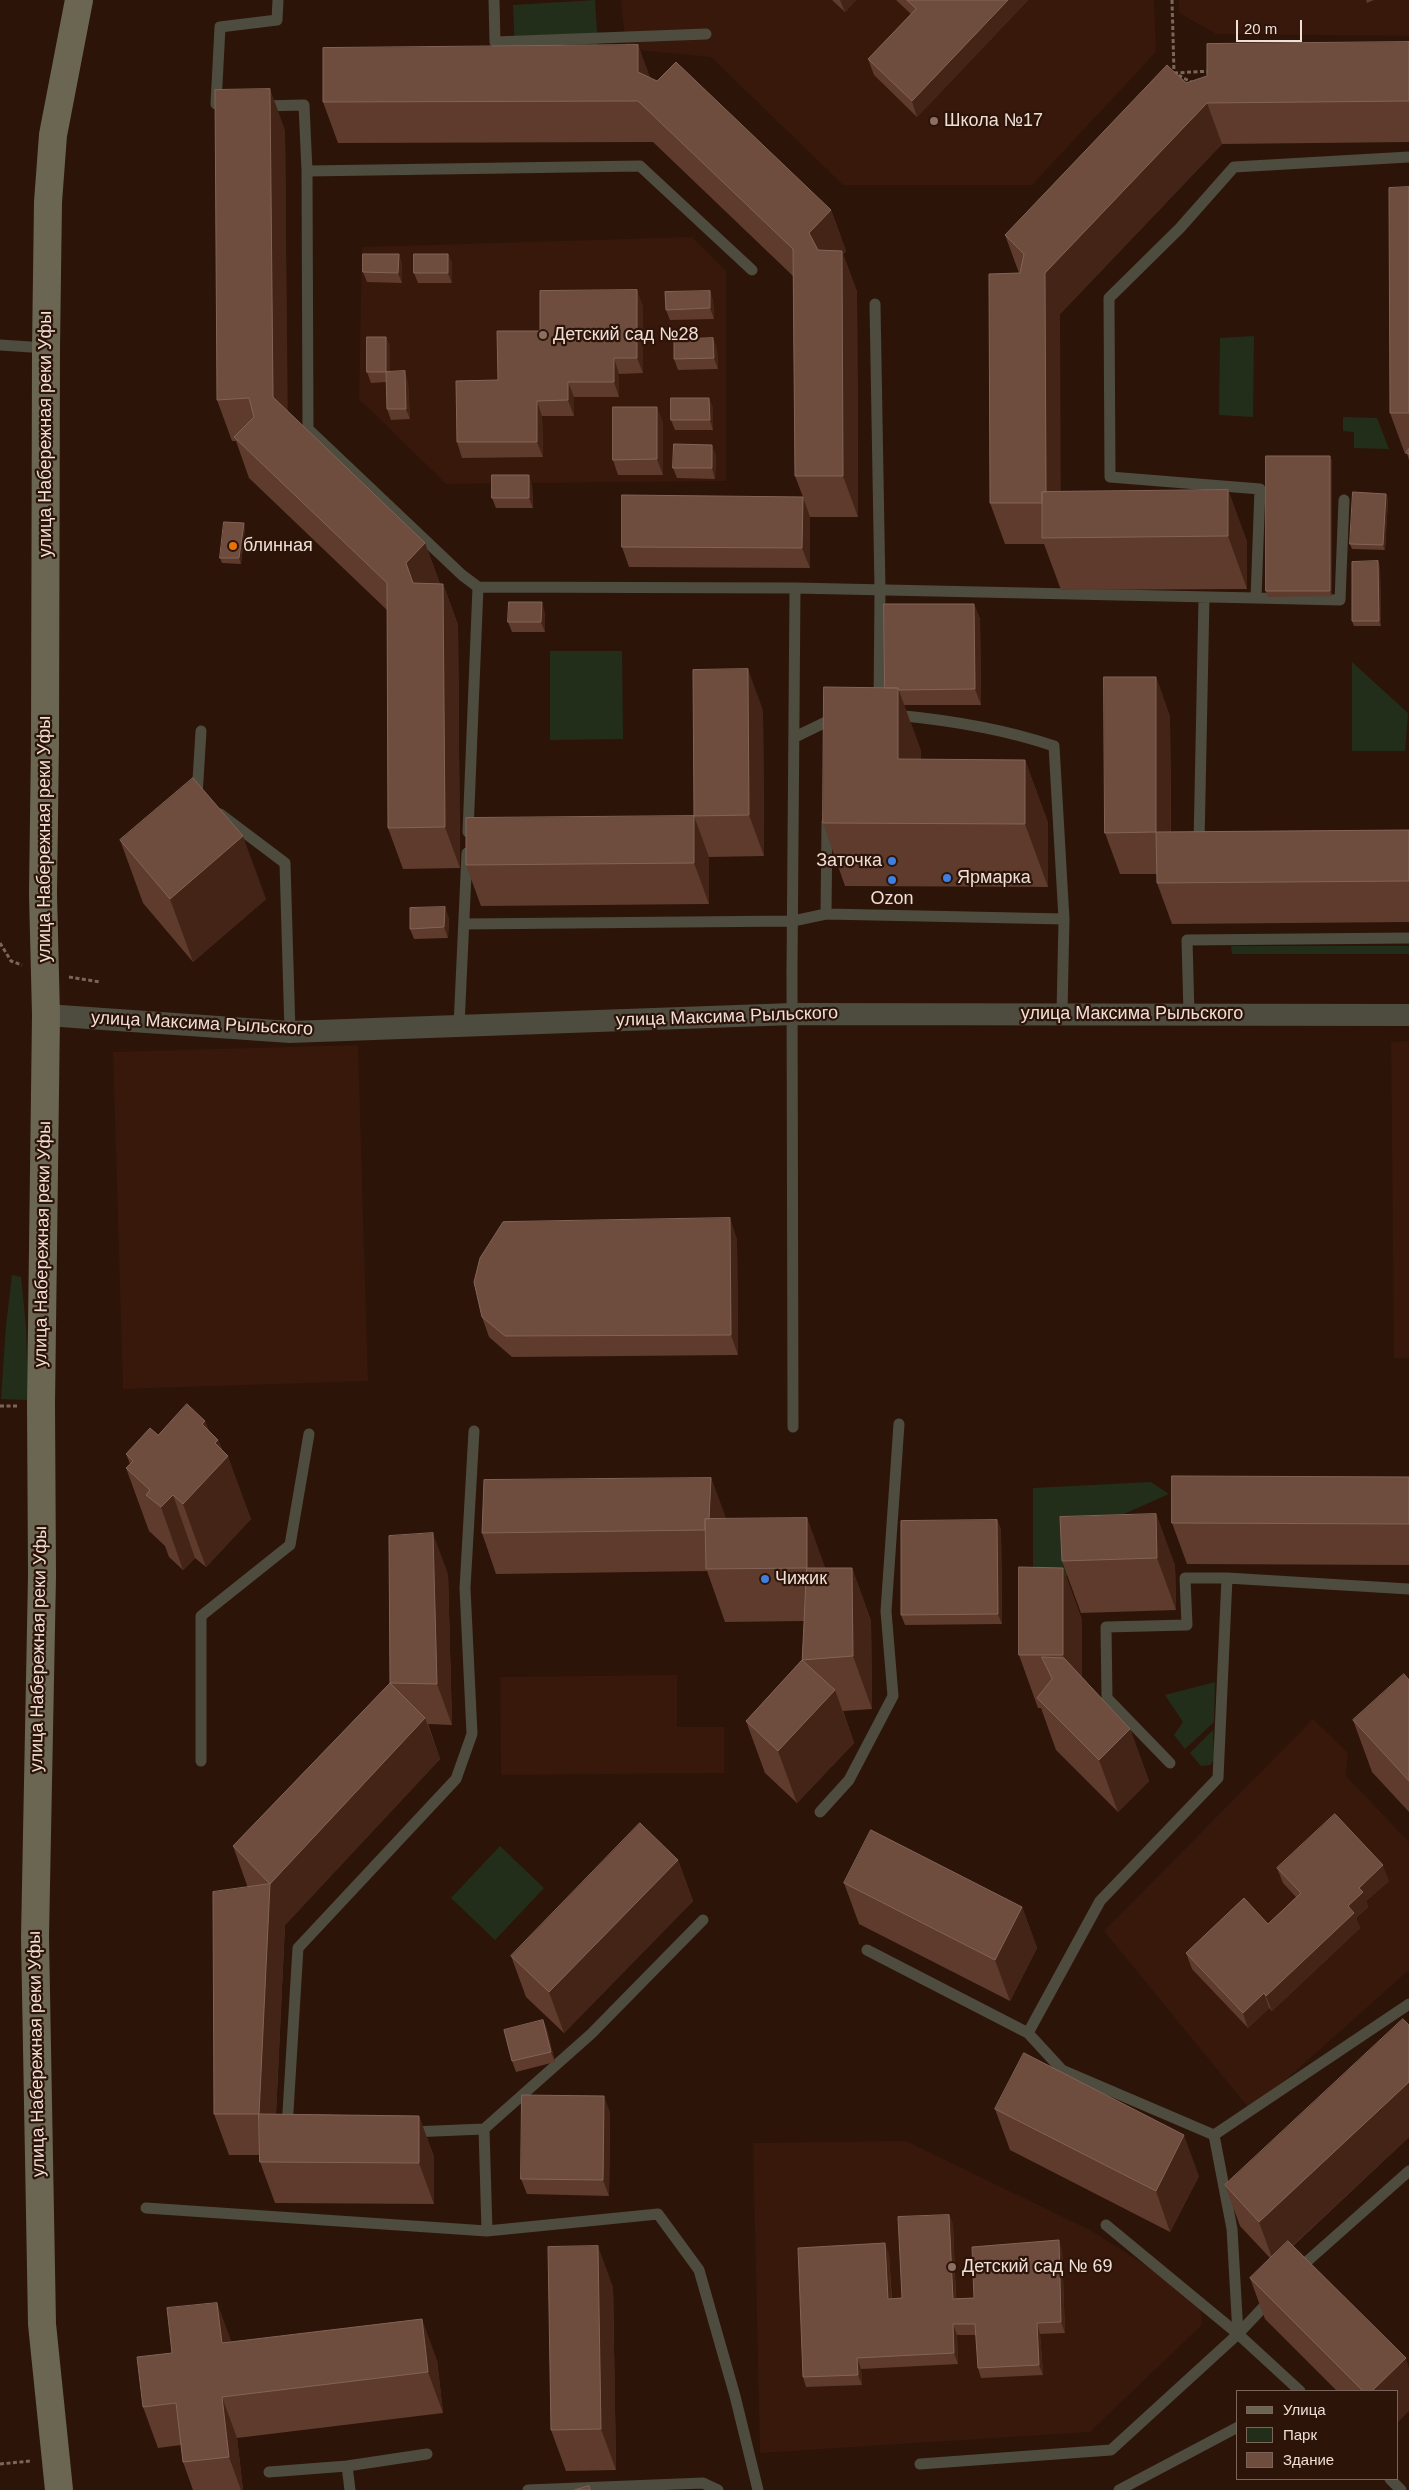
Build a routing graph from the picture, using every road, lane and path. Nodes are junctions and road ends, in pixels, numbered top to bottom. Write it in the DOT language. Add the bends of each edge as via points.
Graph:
graph roads {
  1 [pos="79,0"];
  2 [pos="278,0"];
  3 [pos="494,0"];
  4 [pos="1172,0"];
  5 [pos="706,34"];
  6 [pos="1213,71"];
  7 [pos="1174,73"];
  8 [pos="1198,86"];
  9 [pos="226,107"];
  10 [pos="245,107"];
  11 [pos="1409,157"];
  12 [pos="307,171"];
  13 [pos="752,270"];
  14 [pos="875,304"];
  15 [pos="0,346"];
  16 [pos="46,348"];
  17 [pos="1344,500"];
  18 [pos="478,587"];
  19 [pos="795,588"];
  20 [pos="880,590"];
  21 [pos="1204,598"];
  22 [pos="1256,598"];
  23 [pos="849,718"];
  24 [pos="201,731"];
  25 [pos="794,737"];
  26 [pos="828,807"];
  27 [pos="1199,844"];
  28 [pos="826,914"];
  29 [pos="1064,918"];
  30 [pos="793,921"];
  31 [pos="464,924"];
  32 [pos="1409,938"];
  33 [pos="794,1014"];
  34 [pos="1062,1014"];
  35 [pos="1189,1014"];
  36 [pos="46,1015"];
  37 [pos="1409,1015"];
  38 [pos="459,1026"];
  39 [pos="290,1032"];
  40 [pos="899,1424"];
  41 [pos="793,1426"];
  42 [pos="474,1431"];
  43 [pos="309,1434"];
  44 [pos="1227,1578"];
  45 [pos="1409,1588"];
  46 [pos="201,1761"];
  47 [pos="1170,1763"];
  48 [pos="820,1812"];
  49 [pos="704,1920"];
  50 [pos="866,1950"];
  51 [pos="1409,2004"];
  52 [pos="1028,2033"];
  53 [pos="484,2129"];
  54 [pos="395,2133"];
  55 [pos="1214,2136"];
  56 [pos="296,2137"];
  57 [pos="1409,2171"];
  58 [pos="146,2208"];
  59 [pos="1106,2225"];
  60 [pos="488,2231"];
  61 [pos="1303,2269"];
  62 [pos="1277,2292"];
  63 [pos="1238,2334"];
  64 [pos="1299,2390"];
  65 [pos="1236,2428"];
  66 [pos="427,2454"];
  67 [pos="13,2462"];
  68 [pos="0,2464"];
  69 [pos="920,2464"];
  70 [pos="347,2466"];
  71 [pos="269,2472"];
  72 [pos="1391,2480"];
  73 [pos="59,2490"];
  74 [pos="350,2490"];
  75 [pos="528,2490"];
  76 [pos="718,2490"];
  77 [pos="758,2490"];
  78 [pos="1119,2490"];
  79 [pos="1401,2490"];
  1 -- 16 [label="street, улица Набережная реки Уфы" via="53,135 48,202"];
  2 -- 9 [label="lane" via="277,20 220,27 216,108"];
  3 -- 5 [label="lane" via="496,42"];
  4 -- 7 [label="path"];
  6 -- 7 [label="path"];
  7 -- 8 [label="path"];
  10 -- 12 [label="lane" via="304,105"];
  11 -- 22 [label="lane" via="1234,167 1180,228 1109,298 1110,476 1260,489"];
  12 -- 13 [label="lane" via="640,166"];
  12 -- 18 [label="lane" via="308,429"];
  14 -- 20 [label="lane"];
  15 -- 16 [label="lane"];
  16 -- 36 [label="street, улица Набережная реки Уфы" via="43,894"];
  17 -- 22 [label="lane" via="1340,600"];
  18 -- 19 [label="lane"];
  18 -- 31 [label="lane"];
  19 -- 20 [label="lane"];
  19 -- 25 [label="lane"];
  20 -- 21 [label="lane"];
  20 -- 29 [label="lane" via="879,714 921,717 1028,737 1054,746"];
  21 -- 22 [label="lane"];
  21 -- 27 [label="lane"];
  23 -- 25 [label="lane"];
  24 -- 39 [label="lane" via="197,796 285,863"];
  25 -- 30 [label="lane"];
  26 -- 28 [label="lane"];
  28 -- 29 [label="lane"];
  28 -- 30 [label="lane"];
  29 -- 34 [label="lane"];
  30 -- 31 [label="lane"];
  30 -- 33 [label="lane"];
  31 -- 38 [label="lane"];
  32 -- 35 [label="lane" via="1187,940"];
  33 -- 34 [label="street, улица Максима Рыльского"];
  33 -- 38 [label="street, улица Максима Рыльского"];
  33 -- 41 [label="lane"];
  34 -- 35 [label="street, улица Максима Рыльского"];
  35 -- 37 [label="street, улица Максима Рыльского"];
  36 -- 39 [label="street, улица Максима Рыльского"];
  36 -- 73 [label="street, улица Набережная реки Уфы" via="37,2101 42,2324"];
  38 -- 39 [label="street, улица Максима Рыльского"];
  40 -- 48 [label="lane" via="886,1611 893,1696 849,1780"];
  42 -- 56 [label="lane" via="465,1588 472,1734 456,1779 298,1948 286,2138"];
  43 -- 46 [label="lane" via="290,1545 202,1616"];
  44 -- 45 [label="lane"];
  44 -- 47 [label="lane" via="1185,1578 1187,1625 1106,1627 1107,1698"];
  44 -- 52 [label="lane" via="1218,1778 1100,1901"];
  49 -- 53 [label="lane" via="591,2034"];
  50 -- 52 [label="lane"];
  51 -- 55 [label="lane"];
  52 -- 55 [label="lane" via="1062,2070"];
  53 -- 54 [label="lane"];
  53 -- 60 [label="lane"];
  55 -- 63 [label="lane" via="1232,2229"];
  57 -- 61 [label="lane"];
  58 -- 60 [label="lane"];
  59 -- 63 [label="lane"];
  60 -- 77 [label="lane" via="658,2214 699,2270 736,2396"];
  62 -- 63 [label="lane"];
  63 -- 64 [label="lane"];
  63 -- 69 [label="lane" via="1111,2450"];
  65 -- 78 [label="lane"];
  66 -- 70 [label="lane"];
  67 -- 68 [label="path"];
  70 -- 71 [label="lane"];
  70 -- 74 [label="lane"];
  72 -- 79 [label="lane"];
  75 -- 76 [label="lane" via="703,2482"];
}
